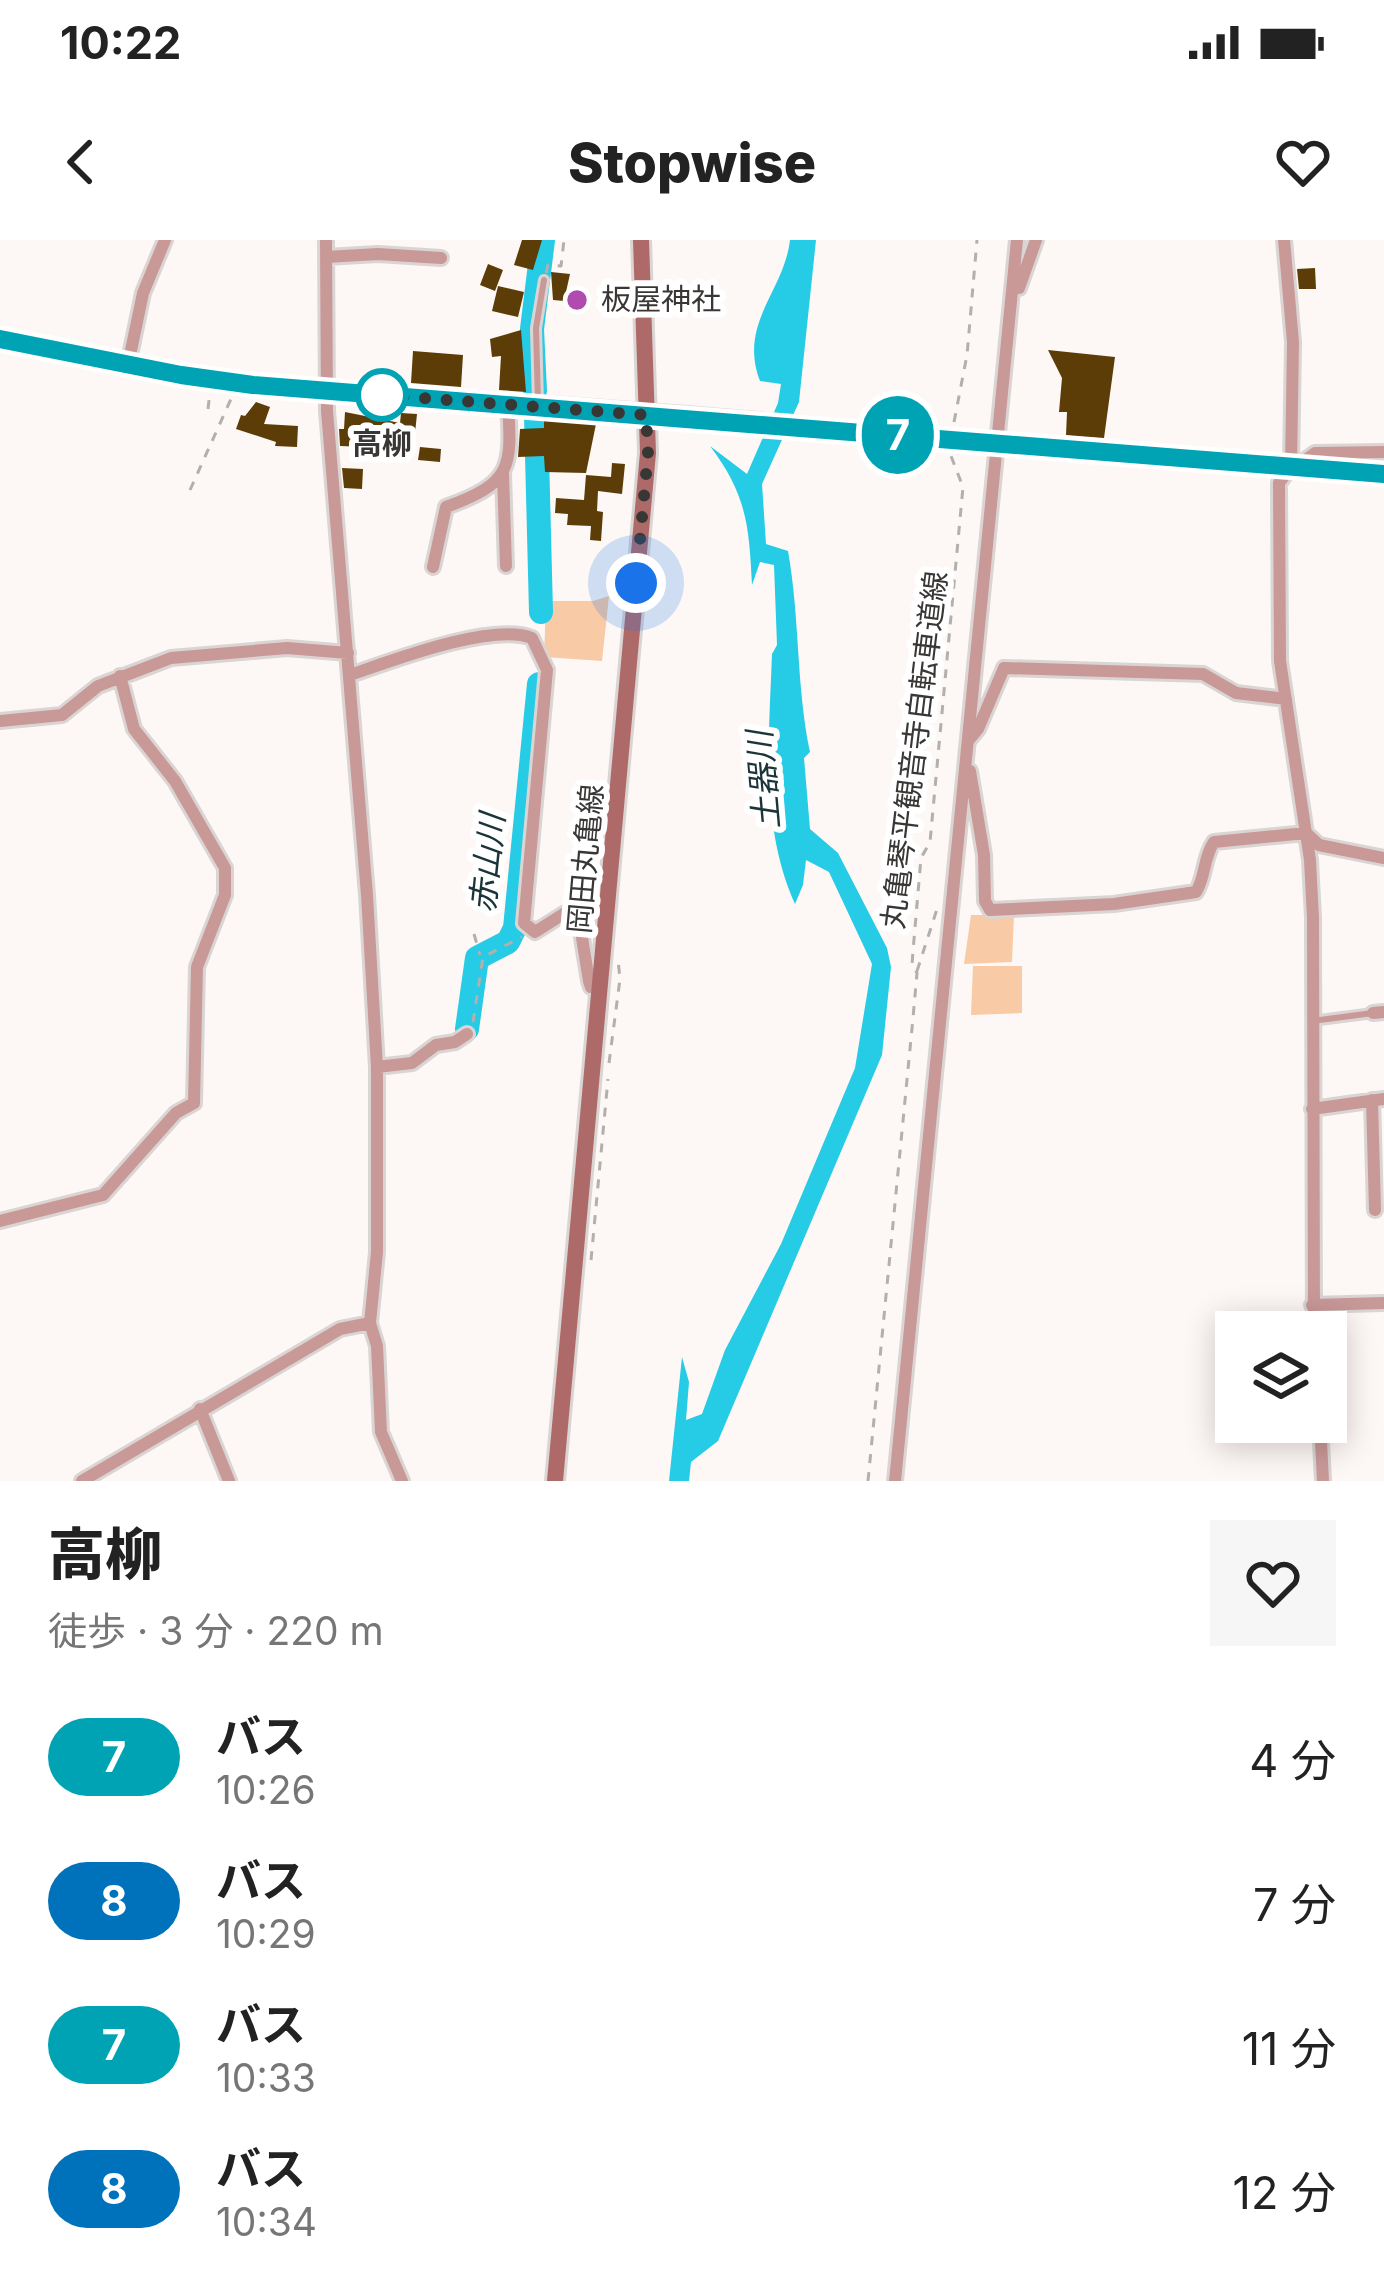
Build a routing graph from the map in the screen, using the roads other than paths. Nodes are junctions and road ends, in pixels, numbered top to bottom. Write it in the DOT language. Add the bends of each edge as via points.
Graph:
graph roads {
  1 [pos="165,240"];
  2 [pos="326,240"];
  3 [pos="640,240"];
  4 [pos="1017,240"];
  5 [pos="1036,240"];
  6 [pos="1284,240"];
  7 [pos="326,257"];
  8 [pos="441,258"];
  9 [pos="544,280"];
  10 [pos="1012,288"];
  11 [pos="0,339"];
  12 [pos="128,364"];
  13 [pos="327,392"];
  14 [pos="508,404"];
  15 [pos="538,406"];
  16 [pos="646,415"];
  17 [pos="999,444"];
  18 [pos="1384,452"];
  19 [pos="1293,467"];
  20 [pos="503,474"];
  21 [pos="1384,474"];
  22 [pos="506,566"];
  23 [pos="433,567"];
  24 [pos="349,653"];
  25 [pos="350,674"];
  26 [pos="120,676"];
  27 [pos="1286,699"];
  28 [pos="0,721"];
  29 [pos="967,747"];
  30 [pos="1306,833"];
  31 [pos="1384,858"];
  32 [pos="601,988"];
  33 [pos="1378,1012"];
  34 [pos="1312,1021"];
  35 [pos="467,1034"];
  36 [pos="377,1067"];
  37 [pos="1378,1100"];
  38 [pos="1312,1109"];
  39 [pos="1375,1210"];
  40 [pos="0,1220"];
  41 [pos="1384,1304"];
  42 [pos="1312,1305"];
  43 [pos="1312,1311"];
  44 [pos="370,1323"];
  45 [pos="200,1409"];
  46 [pos="1321,1443"];
  47 [pos="82,1481"];
  48 [pos="229,1481"];
  49 [pos="402,1481"];
  50 [pos="555,1481"];
  51 [pos="896,1481"];
  52 [pos="1323,1481"];
  1 -- 12 [label="street" via="143,292"];
  2 -- 7 [label="street"];
  3 -- 16 [label="main road, 岡田丸亀線"];
  4 -- 10 [label="street"];
  5 -- 10 [label="street" via="1019,288"];
  6 -- 19 [label="street"];
  7 -- 8 [label="street"];
  7 -- 13 [label="street"];
  9 -- 15 [label="lane"];
  10 -- 17 [label="street"];
  11 -- 12 [label="main road"];
  12 -- 13 [label="main road"];
  13 -- 14 [label="main road"];
  13 -- 24 [label="street"];
  14 -- 15 [label="main road"];
  14 -- 20 [label="street" via="511,458"];
  15 -- 16 [label="main road"];
  16 -- 17 [label="main road, bridge"];
  16 -- 32 [label="main road, 岡田丸亀線"];
  17 -- 19 [label="main road"];
  17 -- 29 [label="street"];
  18 -- 19 [label="street" via="1316,453"];
  19 -- 21 [label="main road"];
  19 -- 27 [label="street" via="1279,483"];
  20 -- 22 [label="street"];
  20 -- 23 [label="street" via="446,507"];
  24 -- 25 [label="street"];
  24 -- 26 [label="street" via="287,647 171,658"];
  25 -- 32 [label="street" via="476,638 532,638 547,670 524,909 535,932 578,913 589,982"];
  25 -- 36 [label="street"];
  26 -- 28 [label="street" via="62,715"];
  26 -- 40 [label="street" via="134,729 225,868 225,895 197,967 194,1102 103,1195"];
  27 -- 29 [label="street" via="1236,693 1203,674 1004,668"];
  27 -- 30 [label="street"];
  29 -- 30 [label="street" via="990,910 1196,892 1214,842"];
  29 -- 51 [label="street"];
  30 -- 31 [label="street" via="1319,845"];
  30 -- 34 [label="street"];
  32 -- 50 [label="main road, 岡田丸亀線"];
  33 -- 34 [label="lane"];
  34 -- 38 [label="street"];
  35 -- 36 [label="street" via="412,1063"];
  36 -- 44 [label="street"];
  37 -- 38 [label="street"];
  37 -- 39 [label="street"];
  38 -- 42 [label="street"];
  41 -- 42 [label="street"];
  42 -- 43 [label="street"];
  44 -- 45 [label="street" via="340,1329"];
  44 -- 49 [label="street" via="381,1432"];
  45 -- 47 [label="street"];
  45 -- 48 [label="street"];
  46 -- 52 [label="street"];
}
